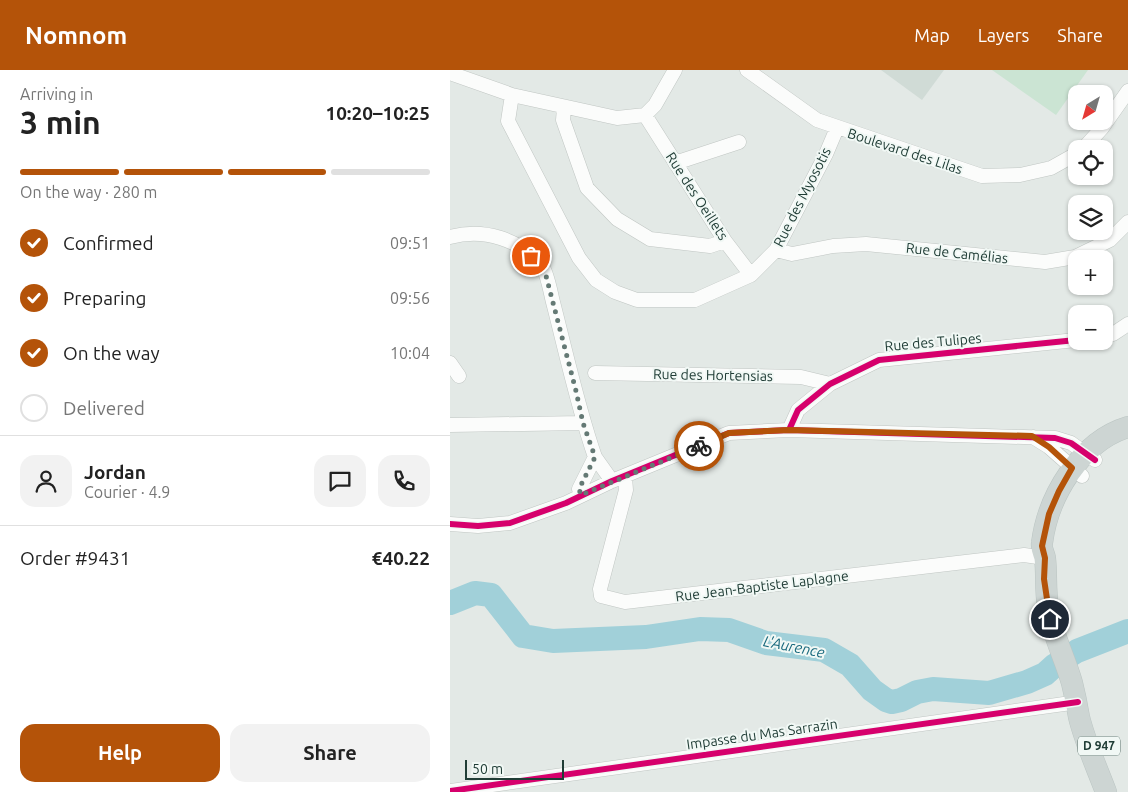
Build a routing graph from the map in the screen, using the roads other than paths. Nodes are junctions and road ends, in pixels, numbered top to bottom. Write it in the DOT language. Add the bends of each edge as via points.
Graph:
graph roads {
  1 [pos="675,70"];
  2 [pos="748,70"];
  3 [pos="450,73"];
  4 [pos="1128,91"];
  5 [pos="512,95"];
  6 [pos="564,108"];
  7 [pos="645,115"];
  8 [pos="836,128"];
  9 [pos="1091,140"];
  10 [pos="739,142"];
  11 [pos="1068,158"];
  12 [pos="675,163"];
  13 [pos="1128,222"];
  14 [pos="450,237"];
  15 [pos="725,241"];
  16 [pos="776,250"];
  17 [pos="751,275"];
  18 [pos="1128,324"];
  19 [pos="1113,334"];
  20 [pos="1068,341"];
  21 [pos="450,363"];
  22 [pos="594,373"];
  23 [pos="459,376"];
  24 [pos="830,384"];
  25 [pos="583,423"];
  26 [pos="450,426"];
  27 [pos="1128,427"];
  28 [pos="789,430"];
  29 [pos="1032,436"];
  30 [pos="1128,441"];
  31 [pos="595,457"];
  32 [pos="1084,465"];
  33 [pos="619,479"];
  34 [pos="581,495"];
  35 [pos="450,524"];
  36 [pos="1045,558"];
  37 [pos="1078,702"];
  38 [pos="450,791"];
  39 [pos="1106,792"];
  40 [pos="1119,792"];
  1 -- 7 [label="street" via="655,105"];
  2 -- 8 [label="street, Boulevard des Lilas" via="817,120"];
  3 -- 5 [label="street"];
  4 -- 9 [label="street"];
  5 -- 6 [label="street"];
  5 -- 17 [label="street, Rue des Myosotis" via="508,121 579,258 596,280 637,300 695,300"];
  6 -- 7 [label="street" via="617,118"];
  6 -- 15 [label="street" via="563,120 587,188 617,219 650,239 710,246"];
  7 -- 12 [label="street, Rue des Oeillets"];
  8 -- 11 [label="street, Boulevard des Lilas" via="982,176 1020,175 1051,168"];
  8 -- 16 [label="street, Rue des Myosotis" via="826,154"];
  10 -- 12 [label="street"];
  12 -- 15 [label="street, Rue des Oeillets"];
  13 -- 16 [label="street, Rue de Camélias" via="1110,240 1075,258 1045,262 866,244 792,254"];
  14 -- 25 [label="street" via="464,233 494,236 519,245 544,268"];
  15 -- 17 [label="street, Rue des Oeillets"];
  16 -- 17 [label="street, Rue des Myosotis"];
  18 -- 19 [label="street"];
  20 -- 24 [label="street, Rue des Tulipes" via="879,360"];
  21 -- 23 [label="street"];
  22 -- 24 [label="street, Rue des Hortensias" via="801,377"];
  24 -- 28 [label="street, Rue des Tulipes" via="798,410"];
  25 -- 26 [label="street"];
  25 -- 31 [label="street"];
  27 -- 32 [label="main road, D 947" via="1097,444"];
  28 -- 29 [label="street"];
  28 -- 33 [label="street" via="729,433"];
  29 -- 32 [label="street"];
  29 -- 32 [label="street" via="1071,443"];
  30 -- 32 [label="main road"];
  31 -- 33 [label="street"];
  31 -- 34 [label="street" via="579,489"];
  32 -- 36 [label="main road, D 947"];
  33 -- 34 [label="street"];
  33 -- 36 [label="street, Rue Jean-Baptiste Laplagne" via="626,490 600,588 601,596 626,602 1024,555"];
  34 -- 35 [label="street" via="510,523"];
  36 -- 37 [label="main road, D 947" via="1044,579 1053,630"];
  37 -- 38 [label="street, Impasse du Mas Sarrazin"];
  37 -- 39 [label="main road, D 947" via="1080,717"];
  37 -- 40 [label="main road, D 947" via="1087,715"];
}
